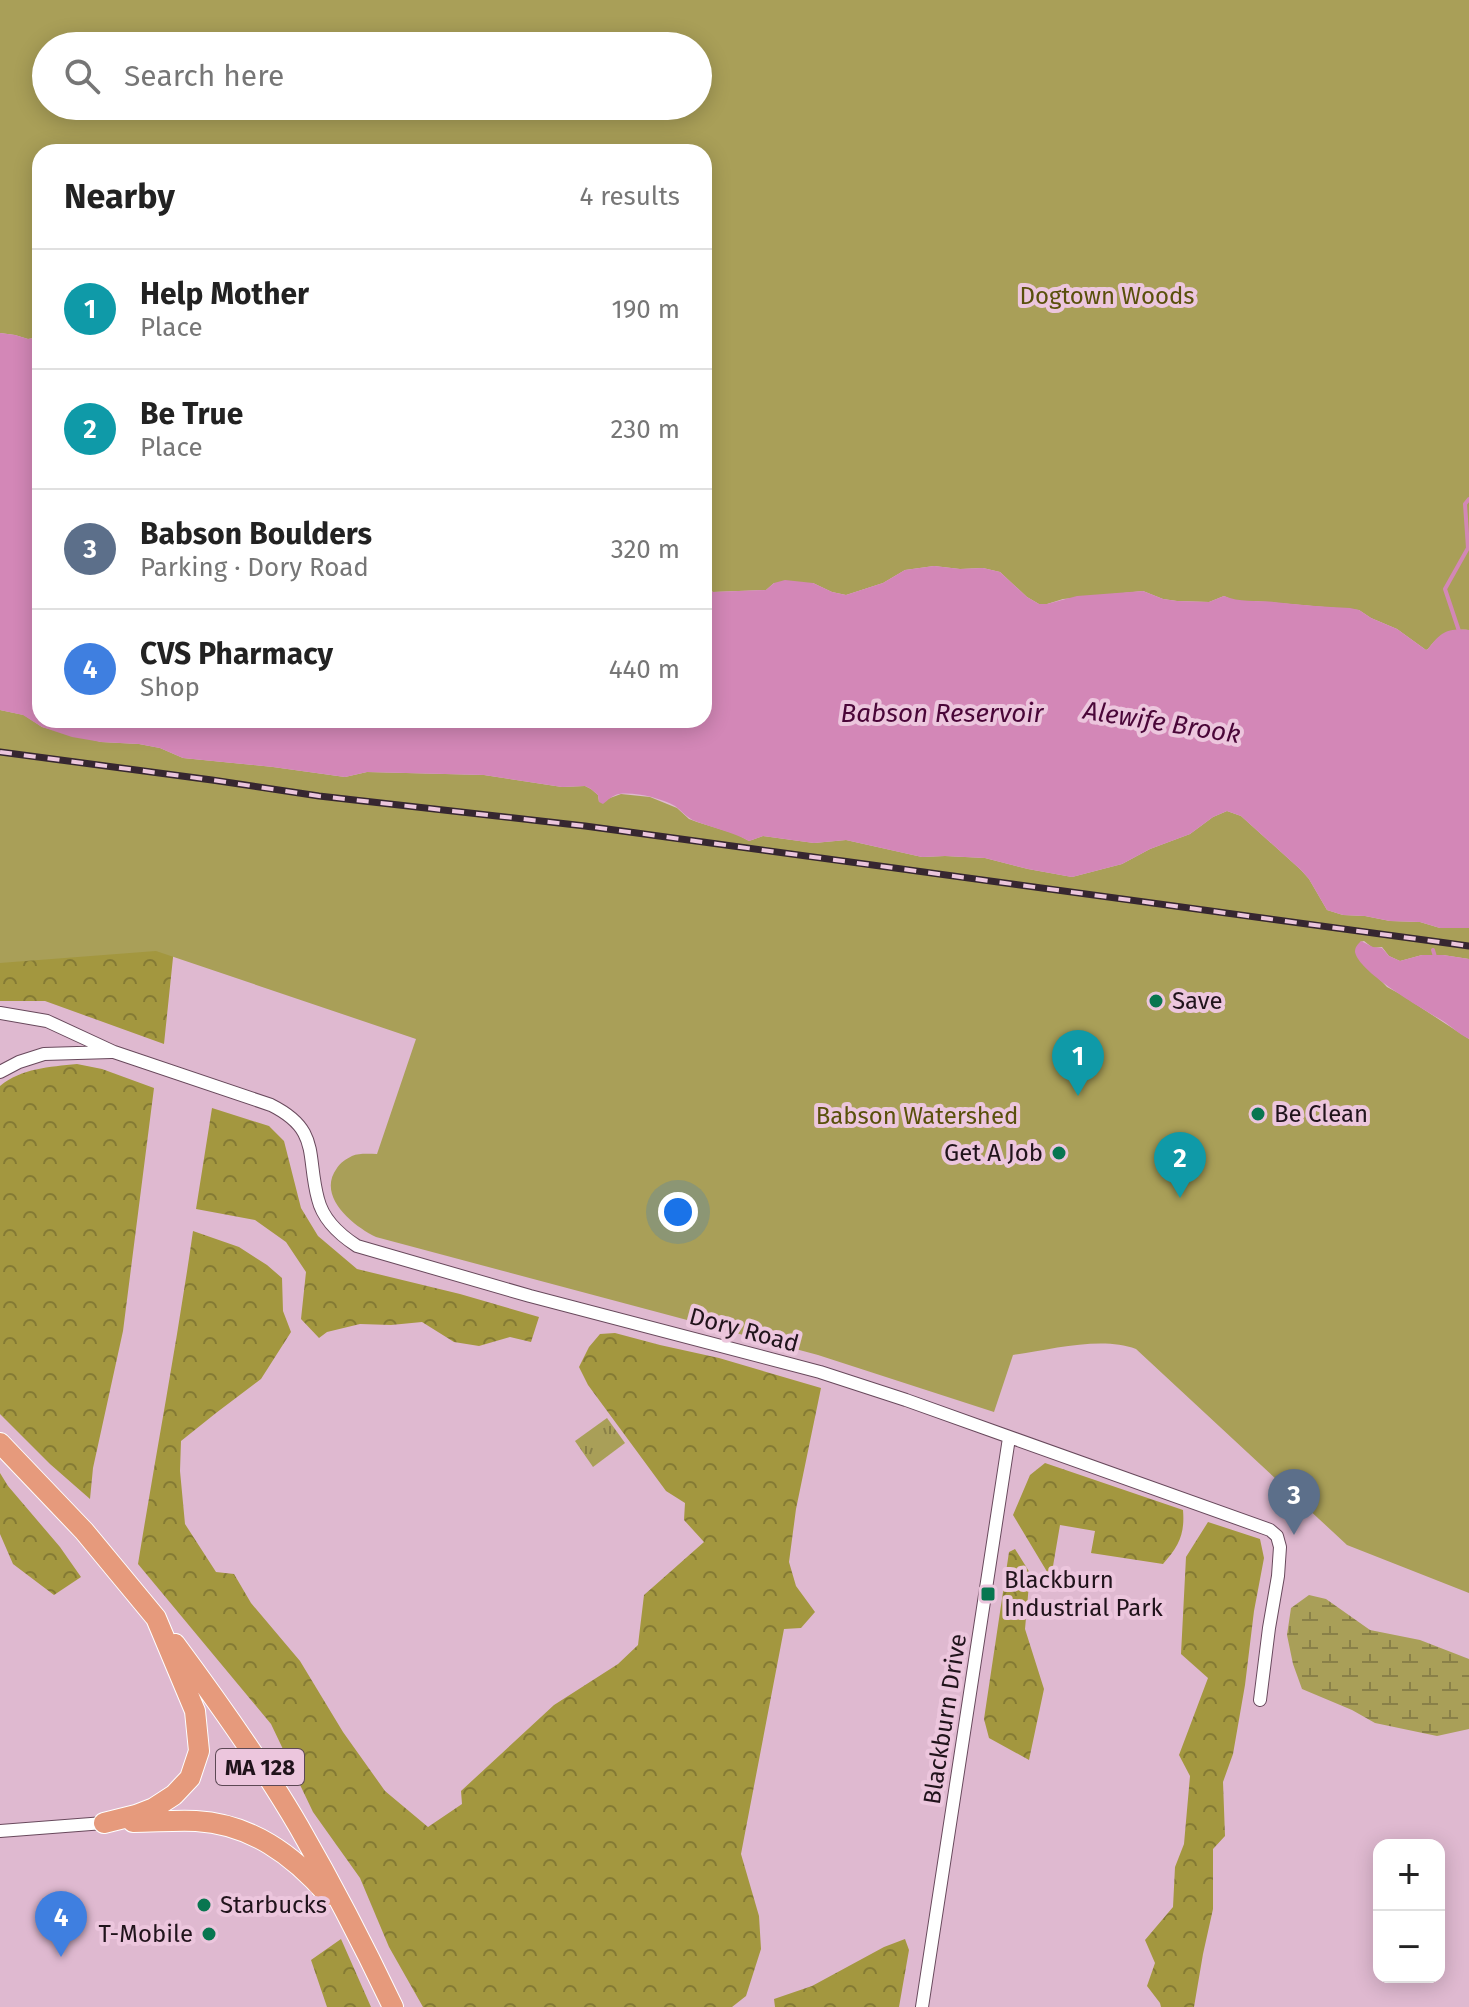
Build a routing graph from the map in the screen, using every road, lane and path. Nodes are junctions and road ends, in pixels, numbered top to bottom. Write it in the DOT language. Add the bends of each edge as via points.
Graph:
graph roads {
  1 [pos="0,1013"];
  2 [pos="114,1052"];
  3 [pos="0,1072"];
  4 [pos="1009,1438"];
  5 [pos="4,1449"];
  6 [pos="156,1618"];
  7 [pos="1260,1700"];
  8 [pos="104,1823"];
  9 [pos="0,1831"];
  10 [pos="352,1923"];
  11 [pos="393,2007"];
  12 [pos="922,2007"];
  1 -- 2 [label="street, Dory Road" via="47,1021"];
  2 -- 3 [label="street, Dory Road" via="44,1054"];
  2 -- 4 [label="street, Dory Road" via="288,1113 306,1137 324,1214 357,1246 820,1372"];
  4 -- 7 [label="street, Dory Road" via="1277,1536 1278,1576"];
  4 -- 12 [label="street, Blackburn Drive"];
  5 -- 6 [label="highway, MA 128" via="84,1531"];
  6 -- 8 [label="highway" via="195,1711 199,1751 190,1778 174,1795 154,1808"];
  6 -- 10 [label="highway, MA 128" via="298,1825"];
  8 -- 9 [label="street"];
  8 -- 10 [label="highway" via="197,1821 237,1828 290,1856"];
  10 -- 11 [label="highway, MA 128"];
}
